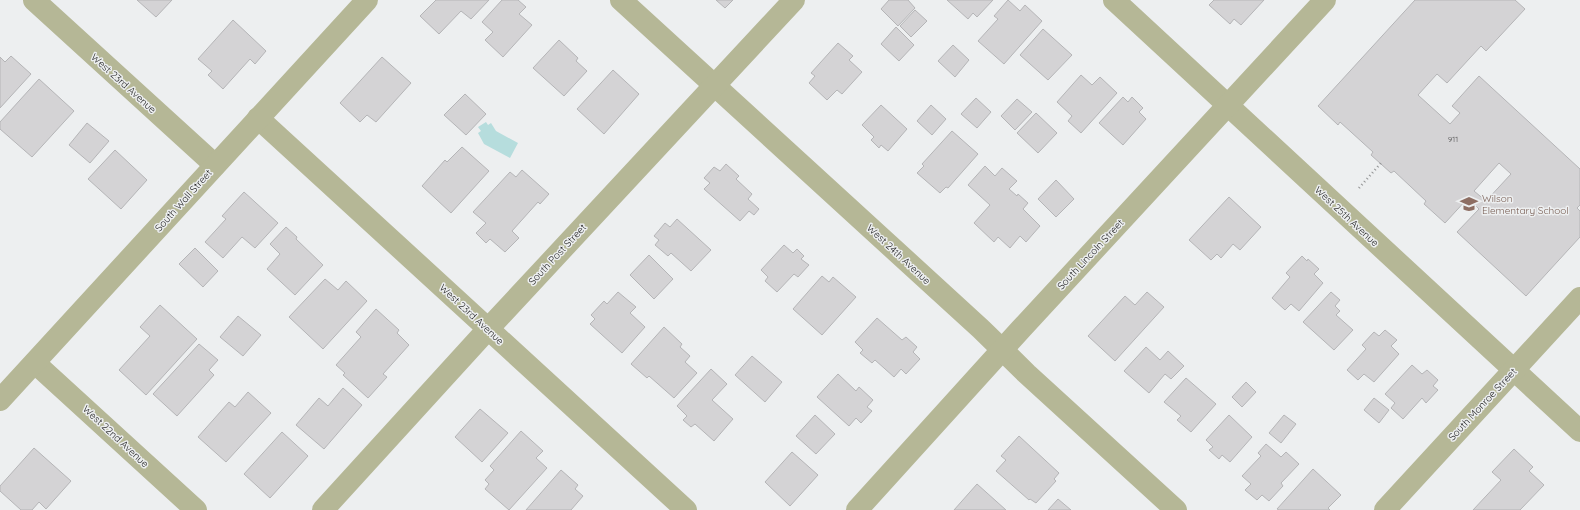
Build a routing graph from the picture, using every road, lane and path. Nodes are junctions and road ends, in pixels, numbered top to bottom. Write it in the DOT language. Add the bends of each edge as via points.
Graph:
graph roads {
  1 [pos="34,0"];
  2 [pos="367,0"];
  3 [pos="621,0"];
  4 [pos="794,0"];
  5 [pos="1114,0"];
  6 [pos="1325,0"];
  7 [pos="715,85"];
  8 [pos="1227,105"];
  9 [pos="258,118"];
  10 [pos="1381,163"];
  11 [pos="215,165"];
  12 [pos="1359,188"];
  13 [pos="1580,298"];
  14 [pos="488,329"];
  15 [pos="1002,349"];
  16 [pos="35,363"];
  17 [pos="1514,370"];
  18 [pos="0,400"];
  19 [pos="1580,431"];
  20 [pos="196,510"];
  21 [pos="323,510"];
  22 [pos="686,510"];
  23 [pos="857,510"];
  24 [pos="1176,510"];
  25 [pos="1385,510"];
  1 -- 11 [label="street, West 23rd Avenue"];
  2 -- 9 [label="street, South Wall Street"];
  3 -- 7 [label="street, West 24th Avenue"];
  4 -- 7 [label="street, South Post Street"];
  5 -- 8 [label="street, West 25th Avenue"];
  6 -- 8 [label="street, South Lincoln Street"];
  7 -- 14 [label="street, South Post Street"];
  7 -- 15 [label="street, West 24th Avenue"];
  8 -- 15 [label="street, South Lincoln Street"];
  8 -- 17 [label="street, West 25th Avenue"];
  9 -- 11 [label="street, South Wall Street"];
  9 -- 14 [label="street, West 23rd Avenue"];
  10 -- 12 [label="path"];
  11 -- 16 [label="street, South Wall Street"];
  13 -- 17 [label="street, South Monroe Street"];
  14 -- 21 [label="street, South Post Street"];
  14 -- 22 [label="street, West 23rd Avenue"];
  15 -- 23 [label="street, South Lincoln Street"];
  15 -- 24 [label="street, West 24th Avenue"];
  16 -- 18 [label="street, South Wall Street"];
  16 -- 20 [label="street, West 22nd Avenue"];
  17 -- 19 [label="street, West 25th Avenue"];
  17 -- 25 [label="street, South Monroe Street"];
}
